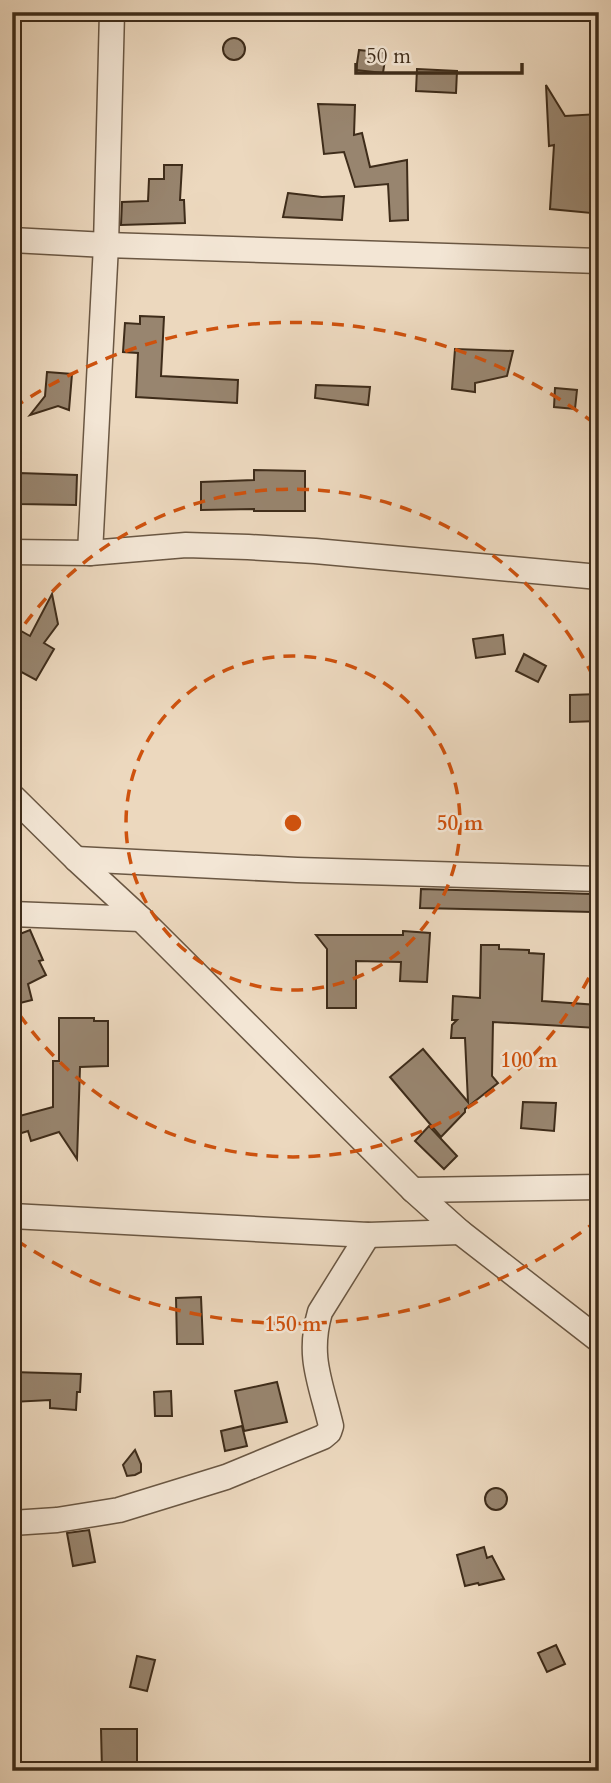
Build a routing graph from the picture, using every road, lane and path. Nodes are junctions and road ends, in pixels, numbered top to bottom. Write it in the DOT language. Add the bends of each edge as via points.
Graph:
graph roads {
  1 [pos="112,12"];
  2 [pos="12,240"];
  3 [pos="106,245"];
  4 [pos="599,261"];
  5 [pos="12,552"];
  6 [pos="90,553"];
  7 [pos="599,577"];
  8 [pos="12,796"];
  9 [pos="76,859"];
  10 [pos="599,879"];
  11 [pos="12,914"];
  12 [pos="141,919"];
  13 [pos="599,1187"];
  14 [pos="413,1190"];
  15 [pos="12,1216"];
  16 [pos="460,1232"];
  17 [pos="368,1235"];
  18 [pos="599,1340"];
  19 [pos="12,1523"];
  1 -- 3 [label="street"];
  2 -- 3 [label="street"];
  3 -- 4 [label="street"];
  3 -- 6 [label="street"];
  5 -- 6 [label="street"];
  6 -- 7 [label="street" via="186,545 248,547"];
  8 -- 9 [label="street"];
  9 -- 10 [label="street"];
  9 -- 12 [label="street"];
  11 -- 12 [label="street"];
  12 -- 14 [label="street"];
  13 -- 14 [label="street"];
  14 -- 16 [label="street"];
  15 -- 17 [label="street"];
  16 -- 17 [label="street"];
  16 -- 18 [label="street"];
  17 -- 19 [label="street" via="316,1324 315,1367 331,1426 323,1437 226,1477 119,1510"];
}
